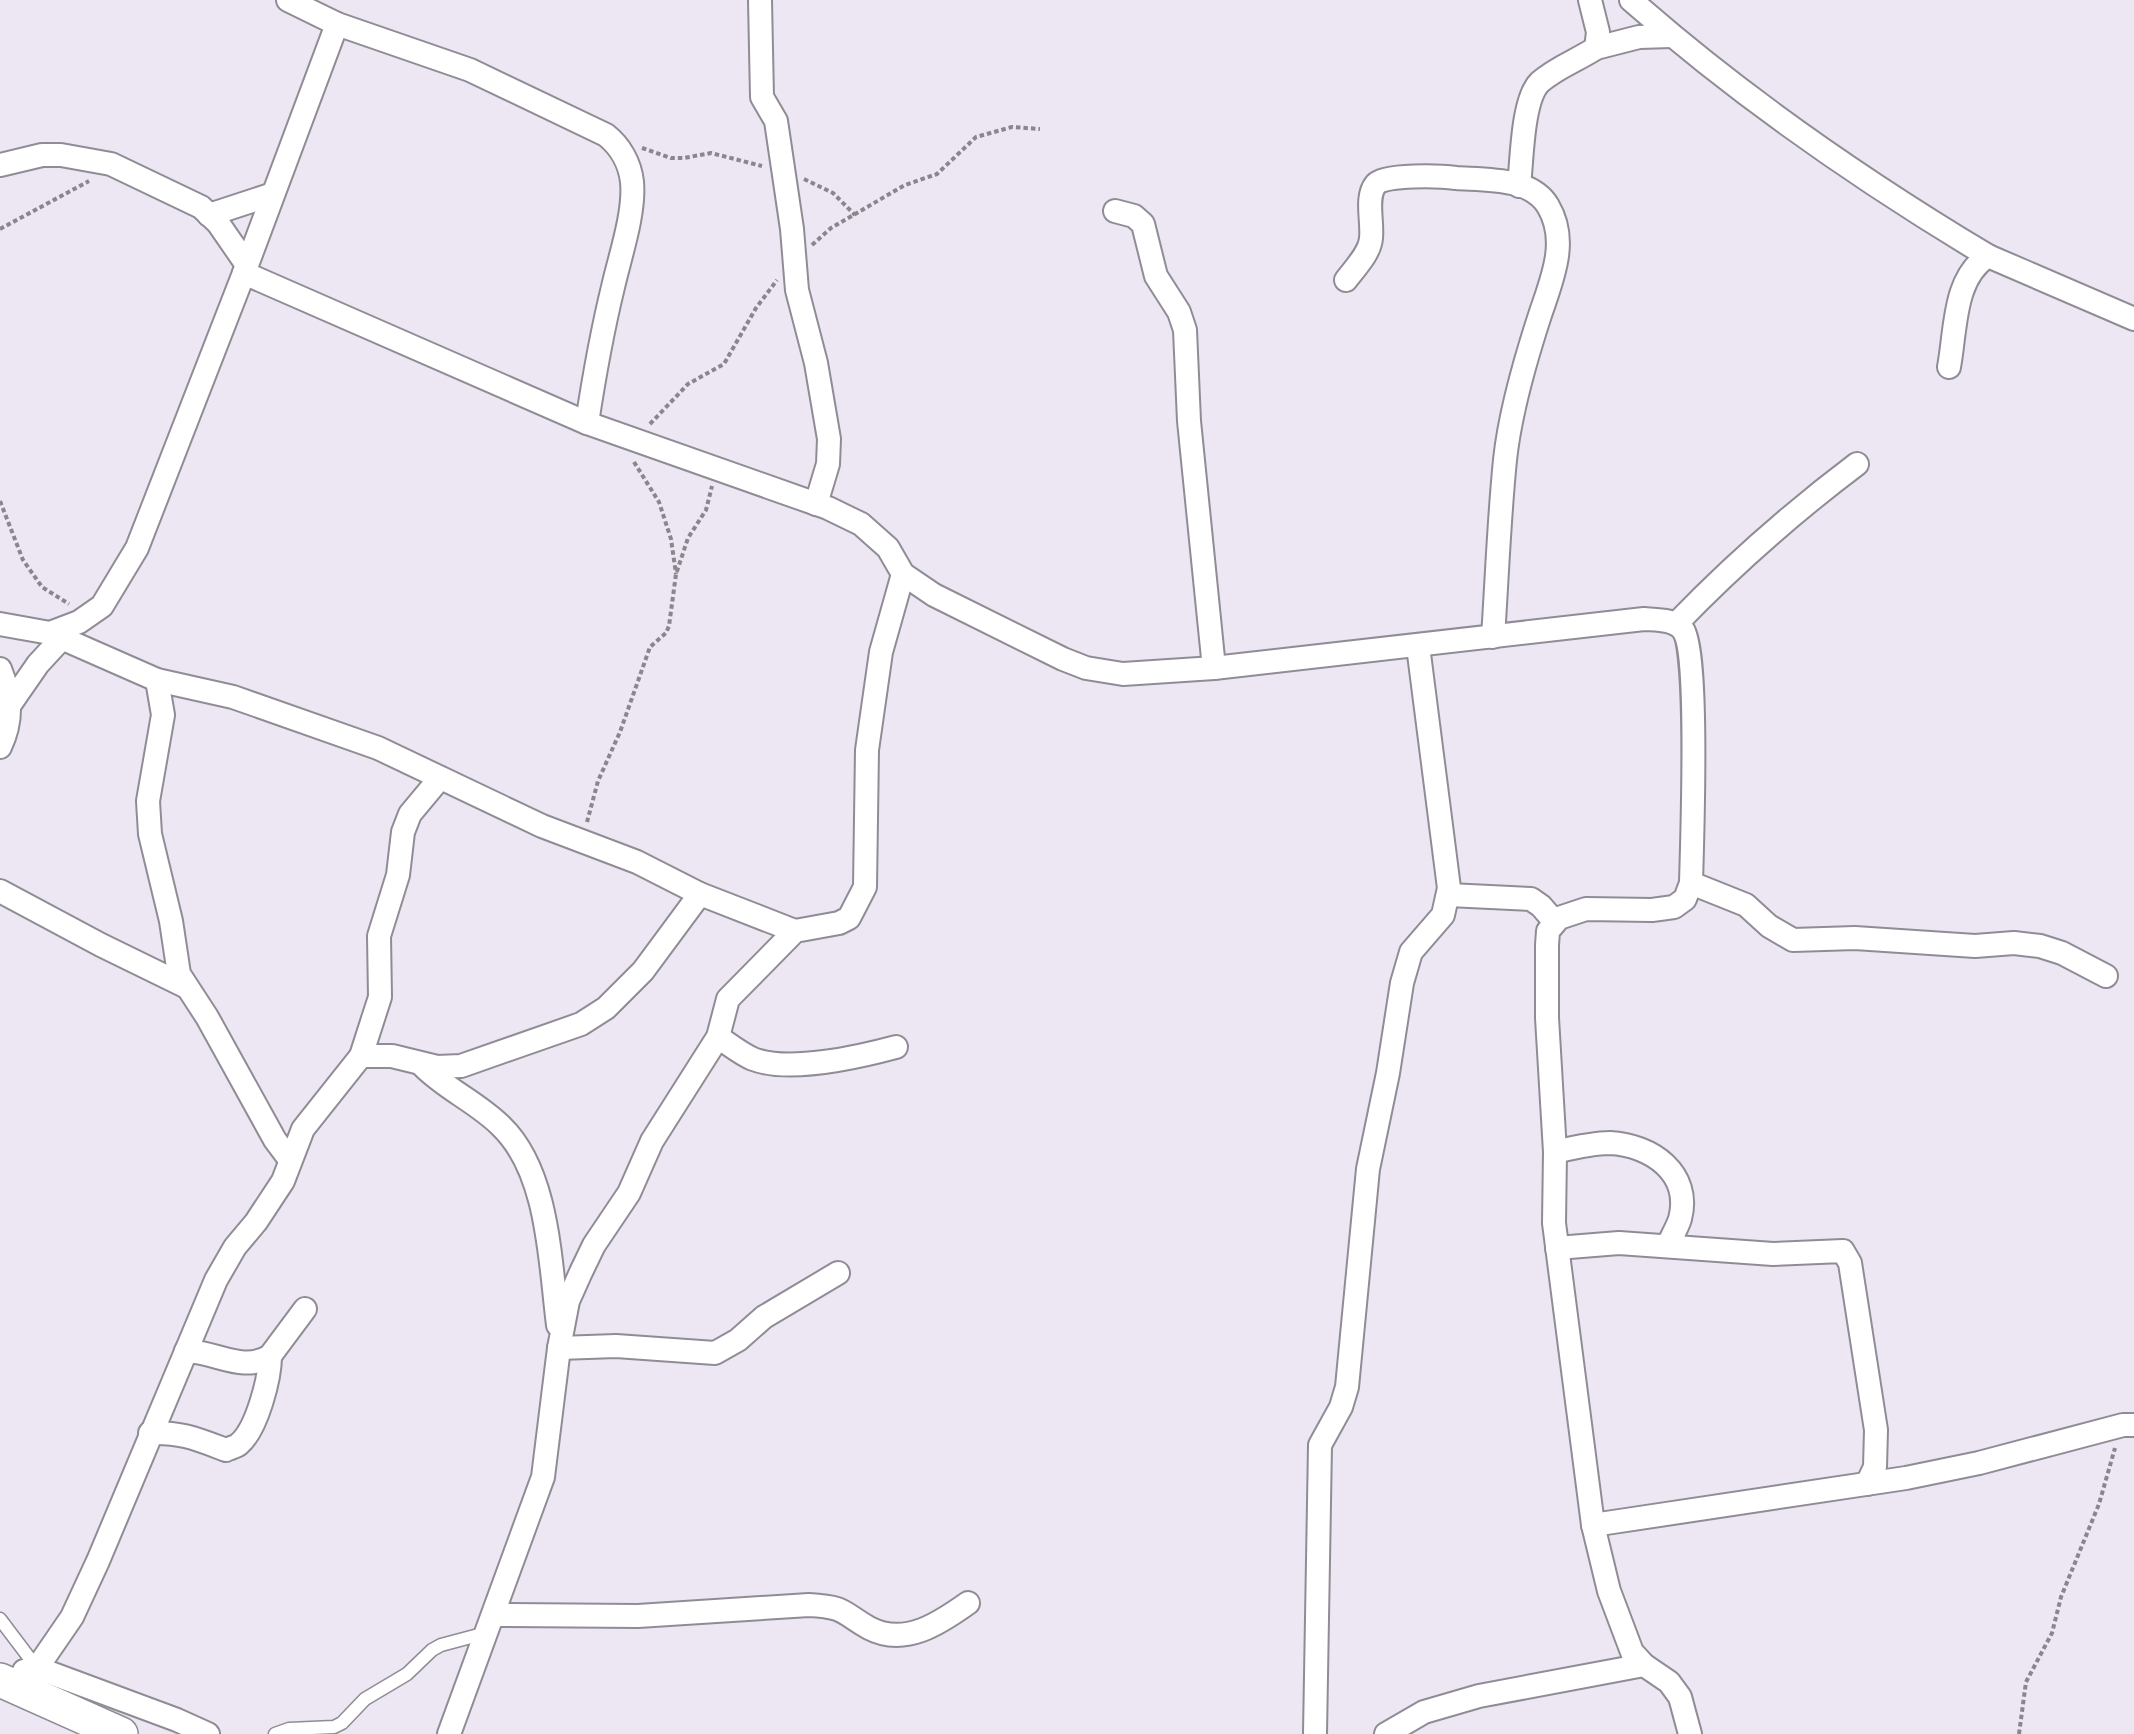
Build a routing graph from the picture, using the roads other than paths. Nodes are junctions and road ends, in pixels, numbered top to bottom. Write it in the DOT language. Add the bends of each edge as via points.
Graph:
graph roads {
  1 [pos="288,0"];
  2 [pos="760,0"];
  3 [pos="1590,0"];
  4 [pos="1631,0"];
  5 [pos="337,24"];
  6 [pos="1671,36"];
  7 [pos="1596,48"];
  8 [pos="0,165"];
  9 [pos="1520,186"];
  10 [pos="273,194"];
  11 [pos="1115,211"];
  12 [pos="209,215"];
  13 [pos="1988,256"];
  14 [pos="245,269"];
  15 [pos="1346,280"];
  16 [pos="2134,319"];
  17 [pos="1949,367"];
  18 [pos="587,423"];
  19 [pos="1857,464"];
  20 [pos="816,504"];
  21 [pos="903,574"];
  22 [pos="0,624"];
  23 [pos="1676,624"];
  24 [pos="56,635"];
  25 [pos="1492,637"];
  26 [pos="1418,646"];
  27 [pos="1214,668"];
  28 [pos="0,669"];
  29 [pos="157,680"];
  30 [pos="10,703"];
  31 [pos="0,747"];
  32 [pos="440,778"];
  33 [pos="1691,883"];
  34 [pos="0,891"];
  35 [pos="700,894"];
  36 [pos="1449,895"];
  37 [pos="1554,921"];
  38 [pos="795,931"];
  39 [pos="2106,976"];
  40 [pos="187,987"];
  41 [pos="718,1037"];
  42 [pos="896,1047"];
  43 [pos="361,1056"];
  44 [pos="422,1065"];
  45 [pos="1555,1152"];
  46 [pos="290,1160"];
  47 [pos="1668,1245"];
  48 [pos="1557,1248"];
  49 [pos="838,1273"];
  50 [pos="305,1310"];
  51 [pos="559,1344"];
  52 [pos="186,1351"];
  53 [pos="270,1356"];
  54 [pos="2128,1425"];
  55 [pos="150,1433"];
  56 [pos="1867,1484"];
  57 [pos="1593,1525"];
  58 [pos="968,1603"];
  59 [pos="0,1619"];
  60 [pos="490,1624"];
  61 [pos="1644,1665"];
  62 [pos="37,1668"];
  63 [pos="0,1679"];
  64 [pos="113,1732"];
  65 [pos="208,1734"];
  66 [pos="275,1734"];
  67 [pos="449,1734"];
  68 [pos="1315,1734"];
  69 [pos="1386,1734"];
  70 [pos="1690,1734"];
  1 -- 5 [label="street"];
  2 -- 20 [label="street" via="762,98 776,121 797,290 825,402 828,464"];
  3 -- 7 [label="street" via="1598,32"];
  4 -- 6 [label="street"];
  5 -- 10 [label="street"];
  5 -- 18 [label="street" via="470,70 606,135 617,144 632,182 628,220 597,353"];
  6 -- 7 [label="street" via="1639,37"];
  6 -- 13 [label="street" via="1825,151"];
  7 -- 9 [label="street" via="1538,84 1530,100"];
  8 -- 12 [label="street" via="42,155 111,164 201,207"];
  9 -- 15 [label="street" via="1450,177 1380,181 1371,197 1368,250"];
  9 -- 25 [label="street" via="1547,204 1556,223 1559,250 1533,338 1505,459"];
  10 -- 12 [label="street"];
  10 -- 14 [label="street"];
  11 -- 27 [label="street" via="1134,216 1143,224 1156,276 1179,312 1185,330"];
  12 -- 14 [label="street" via="218,223"];
  13 -- 16 [label="street"];
  13 -- 17 [label="street" via="1971,271 1963,291"];
  14 -- 18 [label="street"];
  14 -- 24 [label="street" via="137,548 102,606"];
  18 -- 20 [label="street"];
  19 -- 23 [label="street" via="1755,548"];
  20 -- 21 [label="street" via="861,524 888,548"];
  21 -- 27 [label="street" via="976,618 1086,668 1123,674"];
  21 -- 38 [label="street" via="881,651 867,750 865,887 849,918"];
  22 -- 24 [label="street"];
  23 -- 25 [label="street" via="1644,619"];
  23 -- 33 [label="street" via="1688,642 1692,684"];
  24 -- 29 [label="street"];
  24 -- 30 [label="street"];
  25 -- 26 [label="street"];
  26 -- 27 [label="street"];
  26 -- 36 [label="street"];
  28 -- 30 [label="street"];
  29 -- 32 [label="street" via="233,697 378,748"];
  29 -- 40 [label="street" via="163,715 148,801 150,834 179,974"];
  30 -- 31 [label="street" via="9,721"];
  32 -- 35 [label="street" via="637,862"];
  32 -- 43 [label="street" via="410,814 403,832 398,875 379,936 380,997"];
  33 -- 37 [label="street" via="1685,899 1674,907 1586,909"];
  33 -- 39 [label="street" via="1746,905 1769,926 1793,940 1854,938 2040,946"];
  34 -- 40 [label="street"];
  35 -- 38 [label="street"];
  35 -- 44 [label="street" via="643,971 606,1008 581,1024 461,1066"];
  36 -- 37 [label="street" via="1531,899"];
  36 -- 68 [label="street" via="1443,915 1411,952 1402,983 1368,1169 1347,1387 1341,1407 1320,1445"];
  37 -- 45 [label="street" via="1548,931 1547,1018"];
  38 -- 41 [label="street" via="728,999"];
  40 -- 46 [label="street"];
  41 -- 42 [label="street" via="755,1060 780,1064 870,1054"];
  41 -- 51 [label="street" via="652,1141 629,1194 594,1245 568,1300"];
  43 -- 44 [label="street" via="392,1056"];
  43 -- 46 [label="street" via="303,1129"];
  44 -- 51 [label="street" via="504,1128 519,1149 541,1200"];
  45 -- 47 [label="street" via="1608,1143 1632,1145 1661,1159 1674,1172 1681,1196 1680,1218"];
  45 -- 48 [label="street"];
  46 -- 52 [label="street" via="283,1181 216,1280"];
  47 -- 48 [label="street" via="1619,1243"];
  47 -- 56 [label="street" via="1773,1254 1838,1250 1847,1254 1876,1430 1875,1467"];
  48 -- 57 [label="street"];
  49 -- 51 [label="street" via="764,1317 738,1340 715,1353"];
  50 -- 53 [label="street"];
  51 -- 60 [label="street" via="543,1477"];
  52 -- 53 [label="street" via="205,1351 250,1364"];
  52 -- 55 [label="street"];
  53 -- 55 [label="street" via="267,1386 248,1431 238,1444 226,1450 174,1432"];
  54 -- 56 [label="street" via="1979,1463"];
  55 -- 62 [label="street" via="72,1617"];
  56 -- 57 [label="street"];
  57 -- 61 [label="street" via="1626,1639"];
  58 -- 60 [label="street" via="932,1628 910,1634 878,1632 837,1607 810,1605"];
  59 -- 62 [label="lane"];
  60 -- 66 [label="lane" via="432,1650 407,1674 365,1699 342,1723"];
  60 -- 67 [label="street"];
  61 -- 69 [label="street" via="1479,1696 1424,1712"];
  61 -- 70 [label="street" via="1669,1682 1680,1697"];
  62 -- 63 [label="street"];
  62 -- 65 [label="street"];
  63 -- 64 [label="main road"];
}
